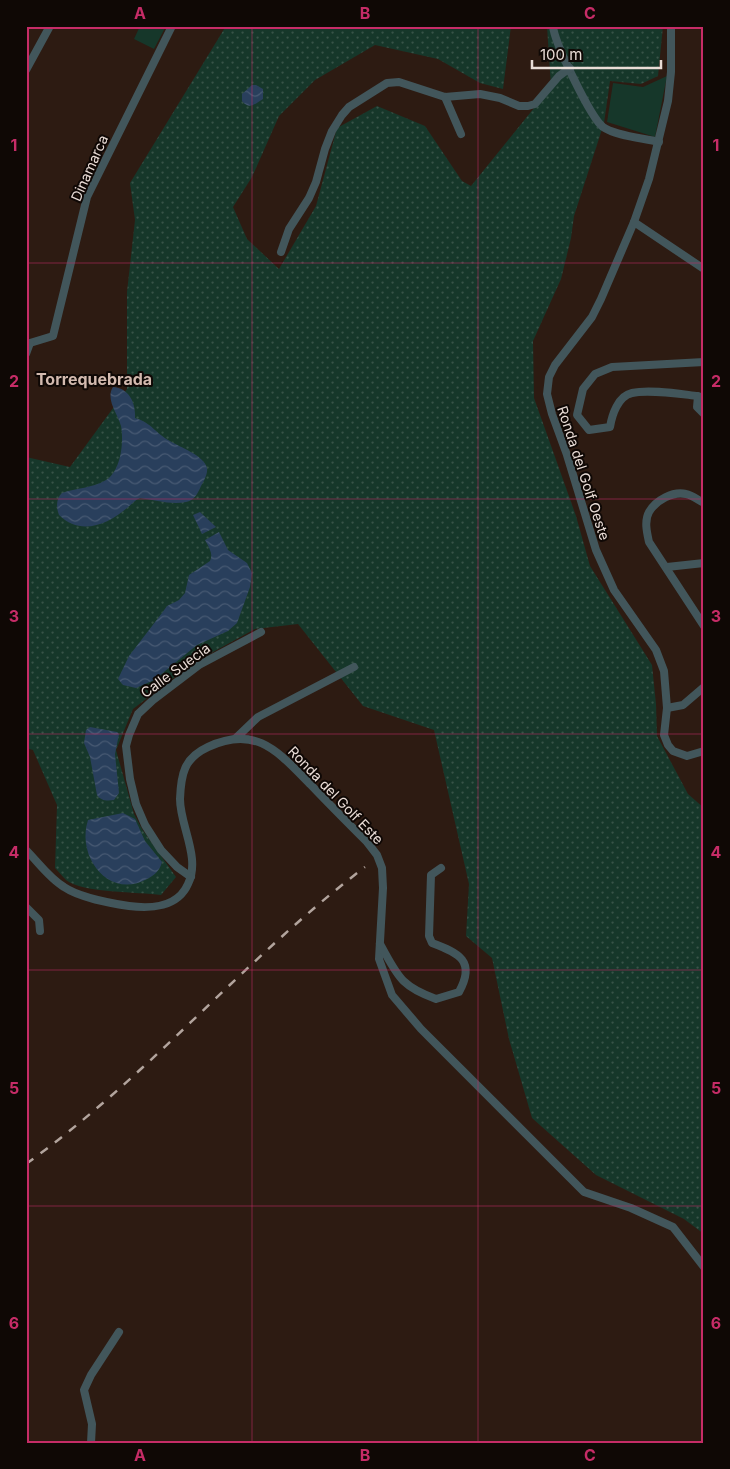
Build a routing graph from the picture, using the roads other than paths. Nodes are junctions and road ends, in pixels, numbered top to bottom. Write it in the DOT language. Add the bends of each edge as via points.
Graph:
graph roads {
  1 [pos="50,26"];
  2 [pos="172,26"];
  3 [pos="553,26"];
  4 [pos="671,26"];
  5 [pos="570,68"];
  6 [pos="26,70"];
  7 [pos="445,97"];
  8 [pos="461,134"];
  9 [pos="659,142"];
  10 [pos="634,222"];
  11 [pos="281,252"];
  12 [pos="704,268"];
  13 [pos="28,342"];
  14 [pos="26,354"];
  15 [pos="704,362"];
  16 [pos="704,414"];
  17 [pos="704,502"];
  18 [pos="704,563"];
  19 [pos="666,567"];
  20 [pos="704,626"];
  21 [pos="261,632"];
  22 [pos="354,667"];
  23 [pos="704,687"];
  24 [pos="667,708"];
  25 [pos="236,738"];
  26 [pos="704,751"];
  27 [pos="26,850"];
  28 [pos="441,868"];
  29 [pos="190,877"];
  30 [pos="26,907"];
  31 [pos="40,931"];
  32 [pos="380,944"];
  33 [pos="704,1267"];
  34 [pos="119,1332"];
  35 [pos="92,1443"];
  1 -- 6 [label="street"];
  2 -- 13 [label="street, Dinamarca" via="87,197 52,336"];
  3 -- 5 [label="street"];
  4 -- 9 [label="street, Ronda del Golf Oeste" via="671,72"];
  5 -- 7 [label="street" via="535,104 528,106 480,94"];
  5 -- 9 [label="street" via="590,111 601,126"];
  7 -- 8 [label="street"];
  7 -- 11 [label="street" via="399,82 387,83 349,107 332,131 316,182 289,229"];
  9 -- 10 [label="street, Ronda del Golf Oeste"];
  10 -- 12 [label="street"];
  10 -- 24 [label="street, Ronda del Golf Oeste" via="592,317 555,365 549,377 547,394 596,550 614,590 656,650 664,671"];
  13 -- 14 [label="street"];
  15 -- 16 [label="street" via="612,367 594,374 583,389 577,415 589,430 610,427 620,401 631,393 664,392 698,396 697,406"];
  17 -- 19 [label="street" via="686,494 672,494 649,512 646,527 649,542"];
  18 -- 19 [label="street"];
  19 -- 20 [label="street"];
  21 -- 29 [label="street, Calle Suecia" via="199,665 153,700 138,714 129,735 126,746 130,779 145,825 161,850"];
  22 -- 25 [label="street" via="258,717"];
  23 -- 24 [label="street" via="683,705"];
  24 -- 26 [label="street, Ronda del Golf Oeste" via="664,735 673,751 687,756"];
  25 -- 29 [label="street, Ronda del Golf Este" via="198,752 183,771 180,802 190,849"];
  25 -- 32 [label="street, Ronda del Golf Este" via="262,743 280,754 377,855 382,868 383,888"];
  27 -- 29 [label="street" via="64,888 124,905 162,906 184,891"];
  28 -- 32 [label="street" via="431,875 429,936 432,943 456,952 464,963 464,978 459,992 436,999 410,987 399,978"];
  30 -- 31 [label="street" via="38,920"];
  32 -- 33 [label="street, Ronda del Golf Este" via="379,958 392,995 421,1029 584,1192 673,1227"];
  34 -- 35 [label="street" via="84,1390 92,1424"];
}
